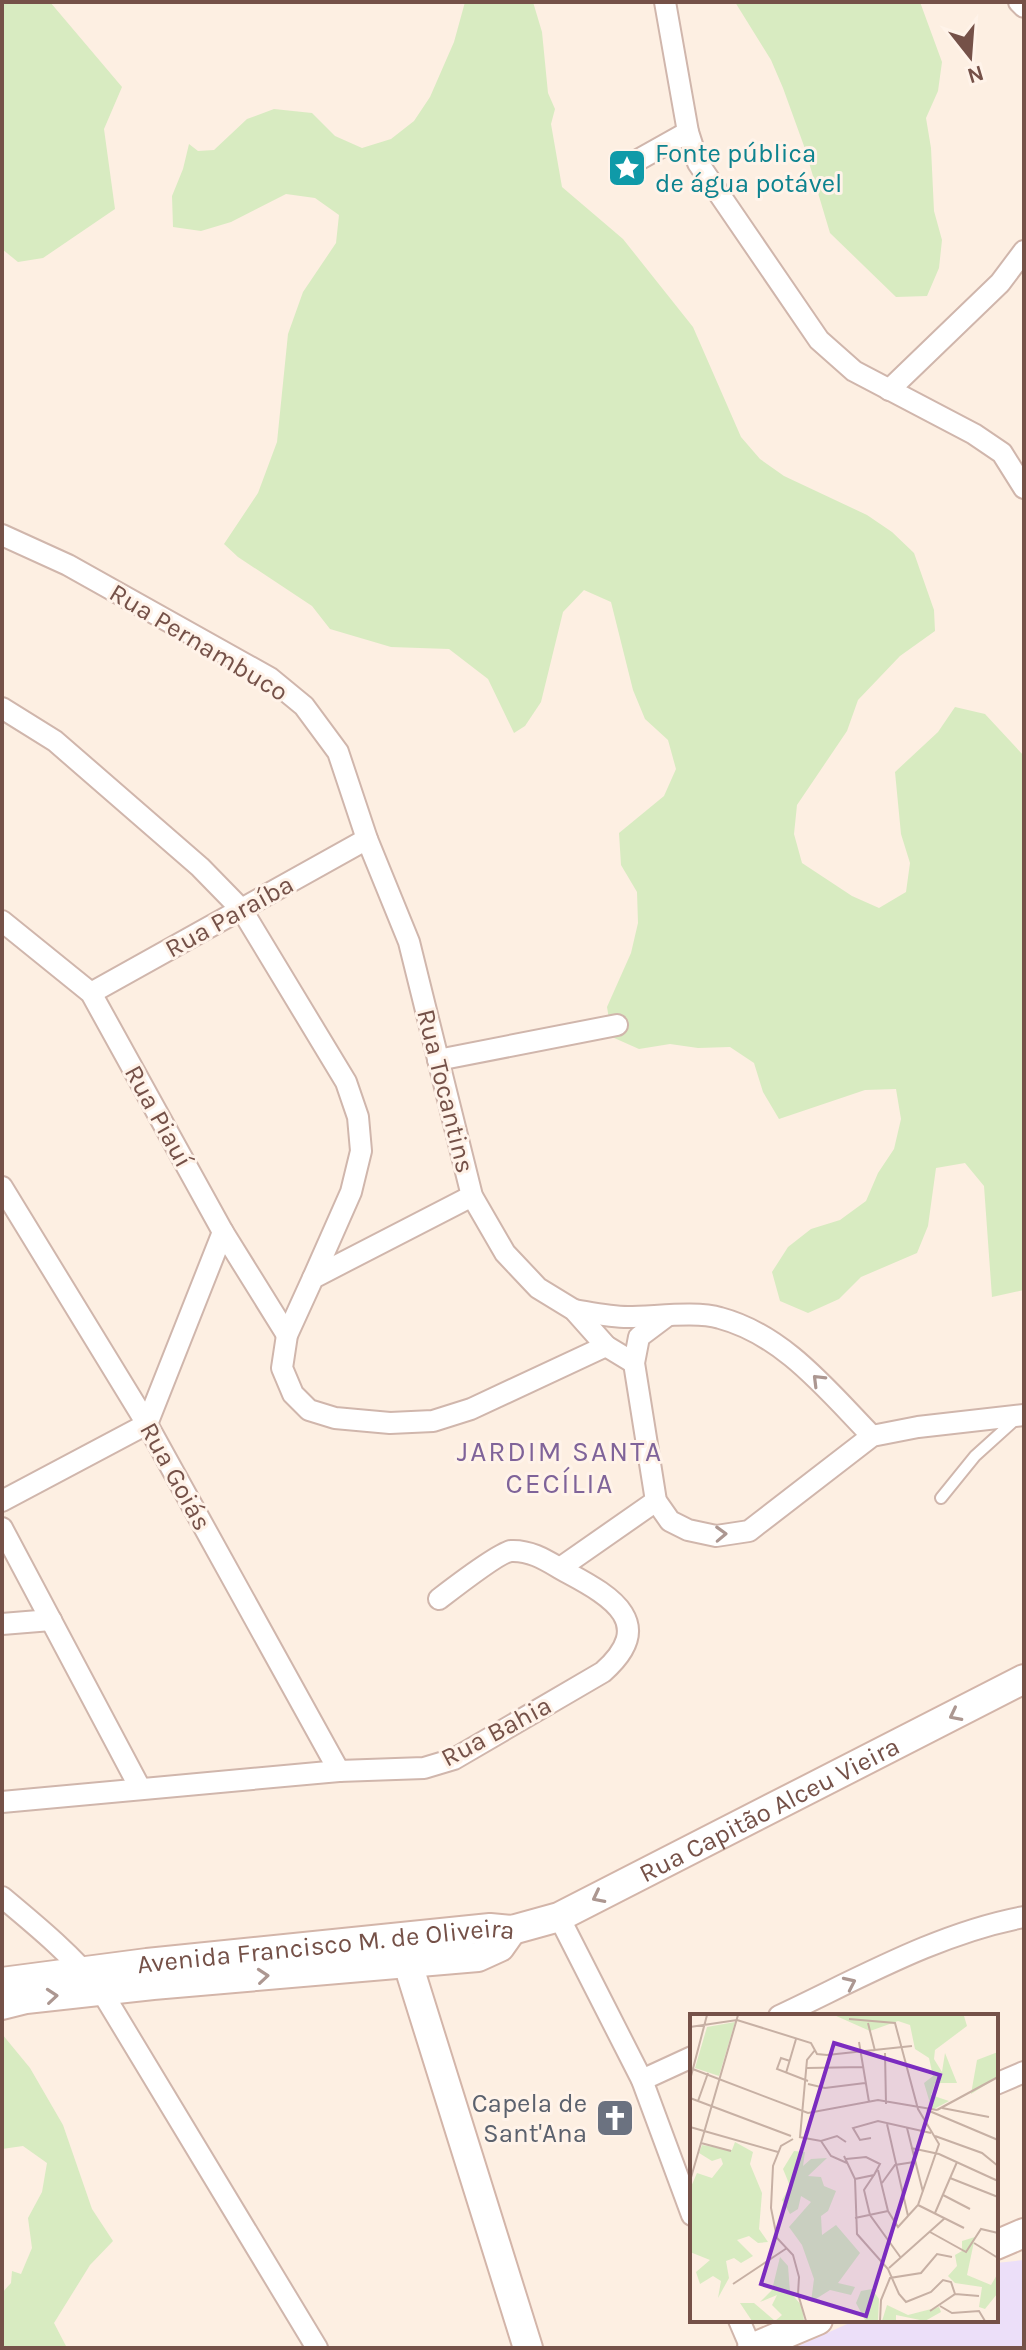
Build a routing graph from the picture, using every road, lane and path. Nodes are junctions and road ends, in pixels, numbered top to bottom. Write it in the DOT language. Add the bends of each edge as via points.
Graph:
graph roads {
  1 [pos="665,2"];
  2 [pos="1019,2"];
  3 [pos="1024,7"];
  4 [pos="688,132"];
  5 [pos="622,169"];
  6 [pos="1024,251"];
  7 [pos="889,390"];
  8 [pos="1024,488"];
  9 [pos="2,535"];
  10 [pos="2,708"];
  11 [pos="367,839"];
  12 [pos="242,910"];
  13 [pos="2,921"];
  14 [pos="91,993"];
  15 [pos="617,1025"];
  16 [pos="438,1060"];
  17 [pos="2,1187"];
  18 [pos="472,1196"];
  19 [pos="223,1232"];
  20 [pos="313,1278"];
  21 [pos="574,1310"];
  22 [pos="667,1316"];
  23 [pos="287,1335"];
  24 [pos="606,1346"];
  25 [pos="634,1363"];
  26 [pos="1022,1415"];
  27 [pos="147,1424"];
  28 [pos="872,1436"];
  29 [pos="941,1498"];
  30 [pos="2,1501"];
  31 [pos="656,1501"];
  32 [pos="2,1528"];
  33 [pos="560,1568"];
  34 [pos="439,1599"];
  35 [pos="51,1620"];
  36 [pos="2,1624"];
  37 [pos="1024,1679"];
  38 [pos="339,1771"];
  39 [pos="140,1788"];
  40 [pos="2,1802"];
  41 [pos="2,1897"];
  42 [pos="559,1917"];
  43 [pos="1024,1917"];
  44 [pos="512,1930"];
  45 [pos="403,1951"];
  46 [pos="94,1981"];
  47 [pos="7,1989"];
  48 [pos="783,2014"];
  49 [pos="690,2058"];
  50 [pos="1024,2072"];
  51 [pos="642,2080"];
  52 [pos="998,2083"];
  53 [pos="690,2210"];
  54 [pos="1024,2233"];
  55 [pos="998,2244"];
  56 [pos="740,2322"];
  57 [pos="813,2322"];
  58 [pos="317,2348"];
  59 [pos="528,2348"];
  60 [pos="751,2348"];
  1 -- 4 [label="street"];
  2 -- 3 [label="street"];
  4 -- 5 [label="street"];
  4 -- 7 [label="street" via="698,163 819,340 854,371"];
  6 -- 7 [label="street" via="1000,283"];
  7 -- 8 [label="street" via="1002,453"];
  9 -- 11 [label="street, Rua Pernambuco" via="68,565 270,678 304,706 338,752"];
  10 -- 12 [label="street" via="55,741"];
  11 -- 12 [label="street, Rua Paraíba"];
  11 -- 16 [label="street, Rua Tocantins" via="409,942"];
  12 -- 14 [label="street, Rua Paraíba"];
  12 -- 20 [label="street" via="346,1082 358,1117 361,1151 351,1192"];
  13 -- 14 [label="street, Rua Piauí"];
  14 -- 19 [label="street, Rua Piauí"];
  15 -- 16 [label="street"];
  16 -- 18 [label="street, Rua Tocantins"];
  17 -- 27 [label="street, Rua Goiás"];
  18 -- 20 [label="street"];
  18 -- 21 [label="street, Rua Tocantins" via="505,1253 538,1288"];
  19 -- 23 [label="street, Rua Piauí"];
  19 -- 27 [label="street"];
  20 -- 23 [label="street"];
  21 -- 22 [label="street, Rua Tocantins"];
  21 -- 24 [label="street, Rua Tocantins"];
  22 -- 25 [label="street" via="639,1337"];
  28 -- 22 [label="street, Rua Tocantins, one-way" via="777,1345 718,1317"];
  23 -- 24 [label="street" via="282,1368 293,1394 309,1410 390,1423 433,1421 471,1409"];
  24 -- 25 [label="street, Rua Tocantins"];
  25 -- 31 [label="street"];
  26 -- 28 [label="street"];
  26 -- 29 [label="lane" via="975,1456"];
  27 -- 30 [label="street"];
  27 -- 38 [label="street, Rua Goiás"];
  31 -- 28 [label="street, one-way" via="670,1521 688,1530 716,1536 749,1531"];
  31 -- 33 [label="street"];
  32 -- 35 [label="street"];
  33 -- 34 [label="street, Rua Bahia" via="532,1553 508,1551"];
  33 -- 38 [label="street, Rua Bahia" via="615,1601 625,1619 627,1638 621,1656 603,1672 454,1759 424,1768"];
  35 -- 36 [label="street"];
  35 -- 39 [label="street"];
  37 -- 42 [label="street, Rua Capitão Alceu Vieira, one-way"];
  38 -- 39 [label="street, Rua Bahia"];
  39 -- 40 [label="street, Rua Bahia"];
  41 -- 46 [label="street"];
  42 -- 44 [label="street, Rua Capitão Alceu Vieira"];
  42 -- 51 [label="street"];
  48 -- 43 [label="street, one-way" via="915,1952 983,1925"];
  44 -- 45 [label="street, Avenida Francisco M. de Oliveira" via="500,1947 478,1957"];
  45 -- 46 [label="street, Avenida Francisco M. de Oliveira"];
  45 -- 59 [label="street"];
  46 -- 47 [label="street, Avenida Francisco M. de Oliveira"];
  46 -- 58 [label="street"];
  49 -- 51 [label="street"];
  50 -- 52 [label="street"];
  51 -- 53 [label="street"];
  54 -- 55 [label="street"];
  56 -- 60 [label="street"];
  57 -- 60 [label="street"];
}
